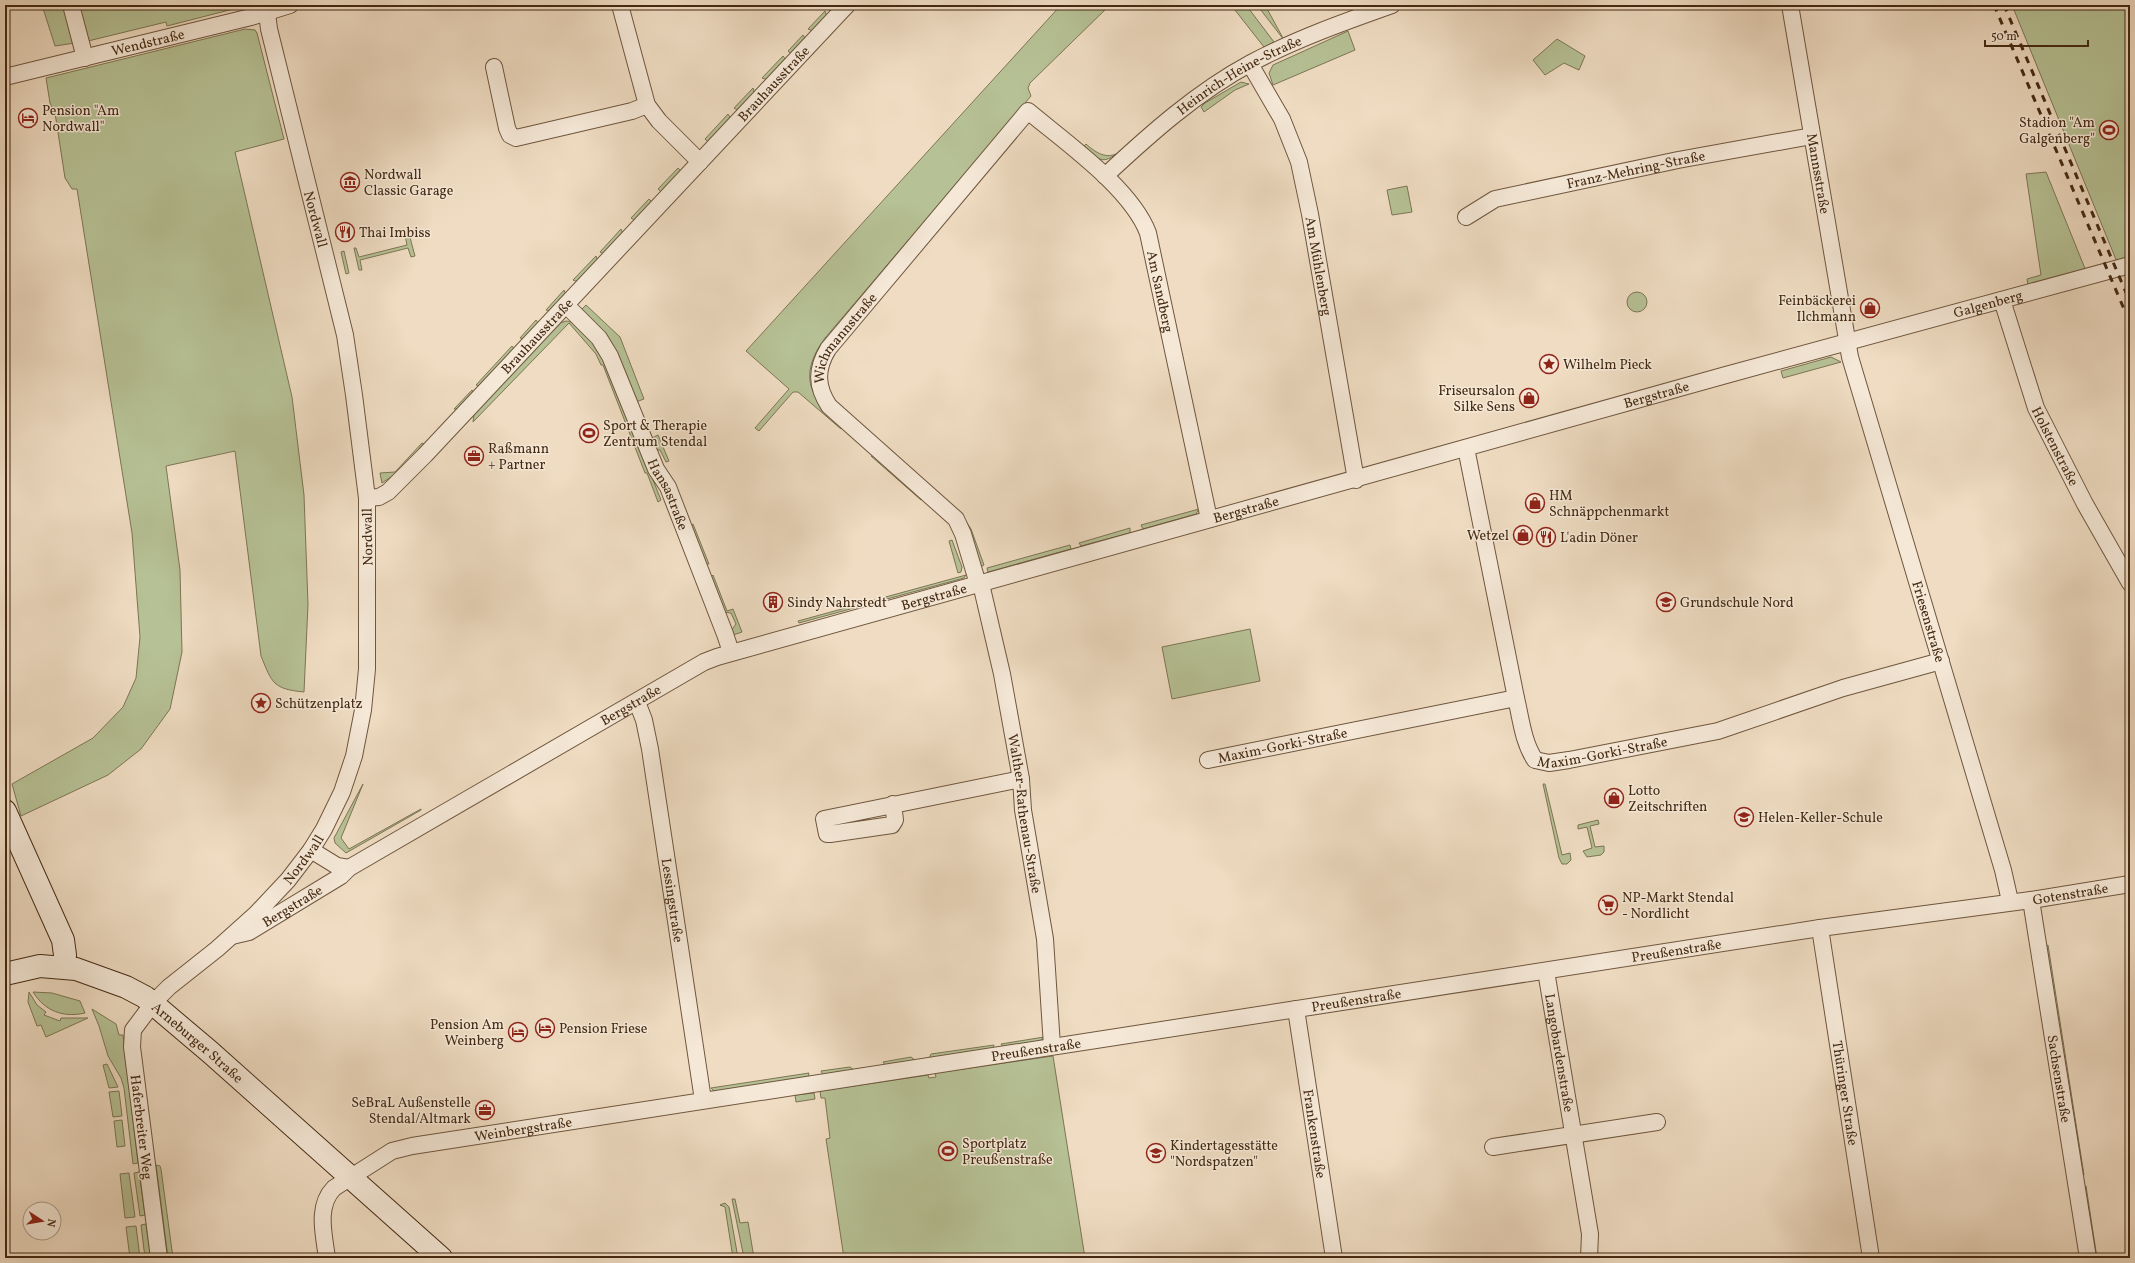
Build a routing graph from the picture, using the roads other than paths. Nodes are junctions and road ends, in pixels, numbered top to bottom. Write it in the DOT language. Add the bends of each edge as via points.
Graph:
graph roads {
  1 [pos="71,5"];
  2 [pos="290,5"];
  3 [pos="620,5"];
  4 [pos="847,5"];
  5 [pos="1392,5"];
  6 [pos="1790,5"];
  7 [pos="267,8"];
  8 [pos="85,58"];
  9 [pos="1250,64"];
  10 [pos="494,67"];
  11 [pos="5,77"];
  12 [pos="647,105"];
  13 [pos="1028,111"];
  14 [pos="1812,136"];
  15 [pos="700,162"];
  16 [pos="1105,176"];
  17 [pos="1466,217"];
  18 [pos="2130,265"];
  19 [pos="2002,300"];
  20 [pos="566,305"];
  21 [pos="1846,343"];
  22 [pos="1466,448"];
  23 [pos="1356,480"];
  24 [pos="367,498"];
  25 [pos="1210,519"];
  26 [pos="2130,583"];
  27 [pos="980,584"];
  28 [pos="731,652"];
  29 [pos="1941,661"];
  30 [pos="1516,698"];
  31 [pos="637,702"];
  32 [pos="1208,760"];
  33 [pos="1021,779"];
  34 [pos="893,804"];
  35 [pos="5,811"];
  36 [pos="311,850"];
  37 [pos="349,868"];
  38 [pos="2130,884"];
  39 [pos="2031,900"];
  40 [pos="2010,901"];
  41 [pos="1820,928"];
  42 [pos="232,936"];
  43 [pos="64,967"];
  44 [pos="1546,971"];
  45 [pos="5,974"];
  46 [pos="154,1002"];
  47 [pos="1296,1009"];
  48 [pos="1052,1046"];
  49 [pos="703,1100"];
  50 [pos="1657,1122"];
  51 [pos="1574,1135"];
  52 [pos="1493,1147"];
  53 [pos="350,1178"];
  54 [pos="159,1258"];
  55 [pos="327,1258"];
  56 [pos="440,1258"];
  57 [pos="1334,1258"];
  58 [pos="1589,1258"];
  59 [pos="1871,1258"];
  60 [pos="2088,1258"];
  1 -- 8 [label="street"];
  2 -- 7 [label="street, Wendstraße"];
  3 -- 12 [label="street"];
  4 -- 15 [label="street, Brauhausstraße"];
  5 -- 9 [label="street, Heinrich-Heine-Straße" via="1306,37"];
  6 -- 14 [label="street, Mannsstraße"];
  7 -- 8 [label="street, Wendstraße"];
  7 -- 24 [label="street, Nordwall" via="269,29 288,112 345,335"];
  8 -- 11 [label="street, Wendstraße" via="36,67"];
  9 -- 16 [label="street, Heinrich-Heine-Straße" via="1193,101"];
  9 -- 23 [label="street, Am Mühlenberg" via="1282,119 1299,162"];
  10 -- 12 [label="street" via="507,128 510,135 516,138 632,112"];
  12 -- 15 [label="street" via="659,122"];
  13 -- 16 [label="street, Am Sandberg"];
  13 -- 27 [label="street, Wichmannstraße" via="828,349 821,360 818,372 820,386 829,406 956,519"];
  14 -- 17 [label="street, Franz-Mehring-Straße" via="1654,164 1495,199"];
  14 -- 21 [label="street, Mannsstraße"];
  15 -- 20 [label="street, Brauhausstraße"];
  16 -- 25 [label="street, Am Sandberg" via="1133,207 1144,222 1148,233"];
  18 -- 19 [label="street, Galgenberg"];
  19 -- 21 [label="street, Galgenberg"];
  19 -- 26 [label="street, Holstenstraße" via="2036,408"];
  20 -- 24 [label="street, Brauhausstraße" via="388,492 380,497"];
  20 -- 28 [label="street, Hansastraße" via="599,338 610,356 656,469 668,487"];
  21 -- 22 [label="street, Bergstraße"];
  21 -- 29 [label="street, Friesenstraße"];
  22 -- 23 [label="street, Bergstraße"];
  22 -- 30 [label="street"];
  23 -- 25 [label="street, Bergstraße"];
  24 -- 36 [label="street, Nordwall" via="367,669 363,710 354,756 342,792"];
  25 -- 27 [label="street, Bergstraße"];
  27 -- 28 [label="street, Bergstraße"];
  27 -- 33 [label="street, Walther-Rathenau-Straße" via="1002,674"];
  28 -- 31 [label="street, Bergstraße" via="704,662"];
  29 -- 30 [label="street, Maxim-Gorki-Straße" via="1843,688 1718,731 1549,763 1535,760 1529,751"];
  29 -- 40 [label="street, Friesenstraße"];
  30 -- 32 [label="street, Maxim-Gorki-Straße"];
  31 -- 37 [label="street, Bergstraße"];
  31 -- 49 [label="street, Lessingstraße" via="644,720 651,757"];
  33 -- 34 [label="street"];
  33 -- 48 [label="street, Walther-Rathenau-Straße" via="1023,810 1045,939"];
  35 -- 43 [label="main road" via="61,935 65,955"];
  36 -- 37 [label="street" via="337,866"];
  36 -- 42 [label="street, Nordwall" via="276,893"];
  37 -- 42 [label="street, Bergstraße" via="341,876 249,932"];
  38 -- 39 [label="street, Gotenstraße"];
  39 -- 40 [label="street, Gotenstraße"];
  39 -- 60 [label="street, Sachsenstraße"];
  40 -- 41 [label="street, Preußenstraße"];
  41 -- 44 [label="street, Preußenstraße"];
  41 -- 59 [label="street, Thüringer Straße"];
  42 -- 46 [label="street, Nordwall"];
  43 -- 45 [label="main road, Arneburger Straße" via="40,966"];
  43 -- 46 [label="main road, Arneburger Straße" via="87,971"];
  44 -- 47 [label="street, Preußenstraße"];
  44 -- 51 [label="street, Langobardenstraße"];
  46 -- 53 [label="main road, Arneburger Straße"];
  46 -- 54 [label="street, Haferbreiter Weg" via="133,1030 132,1047"];
  47 -- 48 [label="street, Preußenstraße"];
  47 -- 57 [label="street, Frankenstraße"];
  48 -- 49 [label="street, Preußenstraße"];
  49 -- 53 [label="street, Weinbergstraße" via="407,1147 392,1151"];
  50 -- 51 [label="street"];
  51 -- 52 [label="street"];
  51 -- 58 [label="street, Langobardenstraße" via="1590,1234"];
  53 -- 55 [label="street, Weinbergstraße" via="331,1192 323,1208"];
  53 -- 56 [label="main road, Arneburger Straße"];
}
